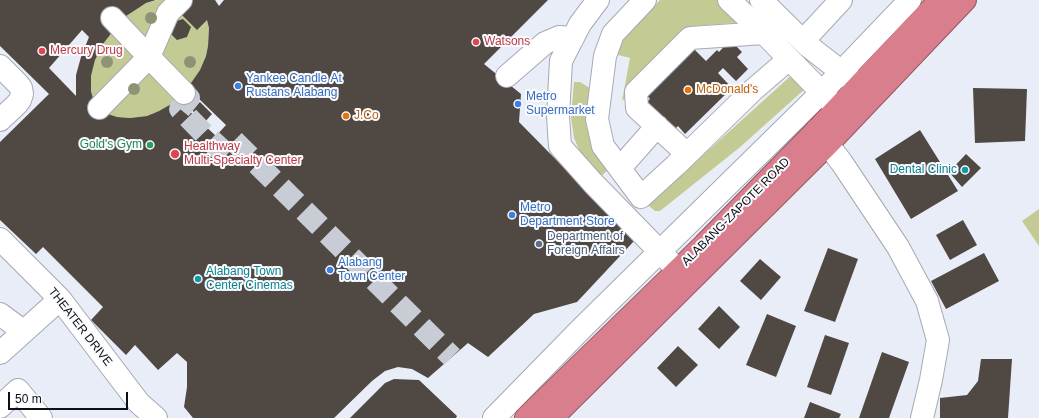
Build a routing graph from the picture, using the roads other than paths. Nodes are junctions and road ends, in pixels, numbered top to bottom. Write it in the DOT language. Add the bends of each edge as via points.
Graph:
graph roads {
  1 [pos="181,0"];
  2 [pos="598,0"];
  3 [pos="645,0"];
  4 [pos="729,0"];
  5 [pos="761,0"];
  6 [pos="841,0"];
  7 [pos="910,0"];
  8 [pos="940,0"];
  9 [pos="964,0"];
  10 [pos="112,18"];
  11 [pos="764,33"];
  12 [pos="573,38"];
  13 [pos="803,41"];
  14 [pos="149,57"];
  15 [pos="789,59"];
  16 [pos="0,66"];
  17 [pos="841,71"];
  18 [pos="507,76"];
  19 [pos="859,86"];
  20 [pos="822,92"];
  21 [pos="184,93"];
  22 [pos="99,108"];
  23 [pos="838,109"];
  24 [pos="0,120"];
  25 [pos="657,126"];
  26 [pos="823,137"];
  27 [pos="687,154"];
  28 [pos="620,168"];
  29 [pos="0,239"];
  30 [pos="661,252"];
  31 [pos="684,276"];
  32 [pos="60,299"];
  33 [pos="0,314"];
  34 [pos="23,332"];
  35 [pos="0,352"];
  36 [pos="0,407"];
  37 [pos="41,418"];
  38 [pos="156,418"];
  39 [pos="494,418"];
  40 [pos="526,418"];
  41 [pos="552,418"];
  42 [pos="922,418"];
  1 -- 14 [label="street" via="168,13"];
  2 -- 12 [label="street"];
  3 -- 28 [label="street" via="613,34 605,56 597,119 603,146"];
  4 -- 11 [label="street"];
  5 -- 13 [label="street"];
  6 -- 13 [label="street"];
  7 -- 17 [label="street"];
  8 -- 19 [label="highway, ALABANG-ZAPOTE ROAD"];
  9 -- 26 [label="highway, ALABANG-ZAPOTE ROAD"];
  10 -- 14 [label="street"];
  11 -- 15 [label="street"];
  11 -- 25 [label="street" via="690,38 636,92 637,108"];
  12 -- 18 [label="street" via="558,38 545,43"];
  12 -- 30 [label="street" via="561,61 558,116 560,146"];
  13 -- 17 [label="street"];
  14 -- 21 [label="street"];
  14 -- 22 [label="street"];
  15 -- 20 [label="street"];
  15 -- 27 [label="street"];
  16 -- 24 [label="street" via="18,84 22,94 17,104"];
  17 -- 19 [label="street"];
  17 -- 20 [label="street"];
  19 -- 23 [label="highway, ALABANG-ZAPOTE ROAD"];
  20 -- 23 [label="street"];
  20 -- 30 [label="street"];
  23 -- 26 [label="highway, ALABANG-ZAPOTE ROAD"];
  25 -- 27 [label="street"];
  25 -- 28 [label="street"];
  26 -- 31 [label="highway, ALABANG-ZAPOTE ROAD"];
  26 -- 42 [label="street" via="898,247 927,301 938,340"];
  27 -- 28 [label="street" via="641,197"];
  29 -- 32 [label="street, THEATER DRIVE"];
  30 -- 31 [label="street"];
  30 -- 39 [label="street"];
  31 -- 40 [label="highway, ALABANG-ZAPOTE ROAD"];
  31 -- 41 [label="highway, ALABANG-ZAPOTE ROAD"];
  32 -- 34 [label="street"];
  32 -- 38 [label="street, THEATER DRIVE" via="139,403"];
  33 -- 34 [label="street"];
  34 -- 35 [label="street"];
  36 -- 37 [label="street" via="18,390"];
}
